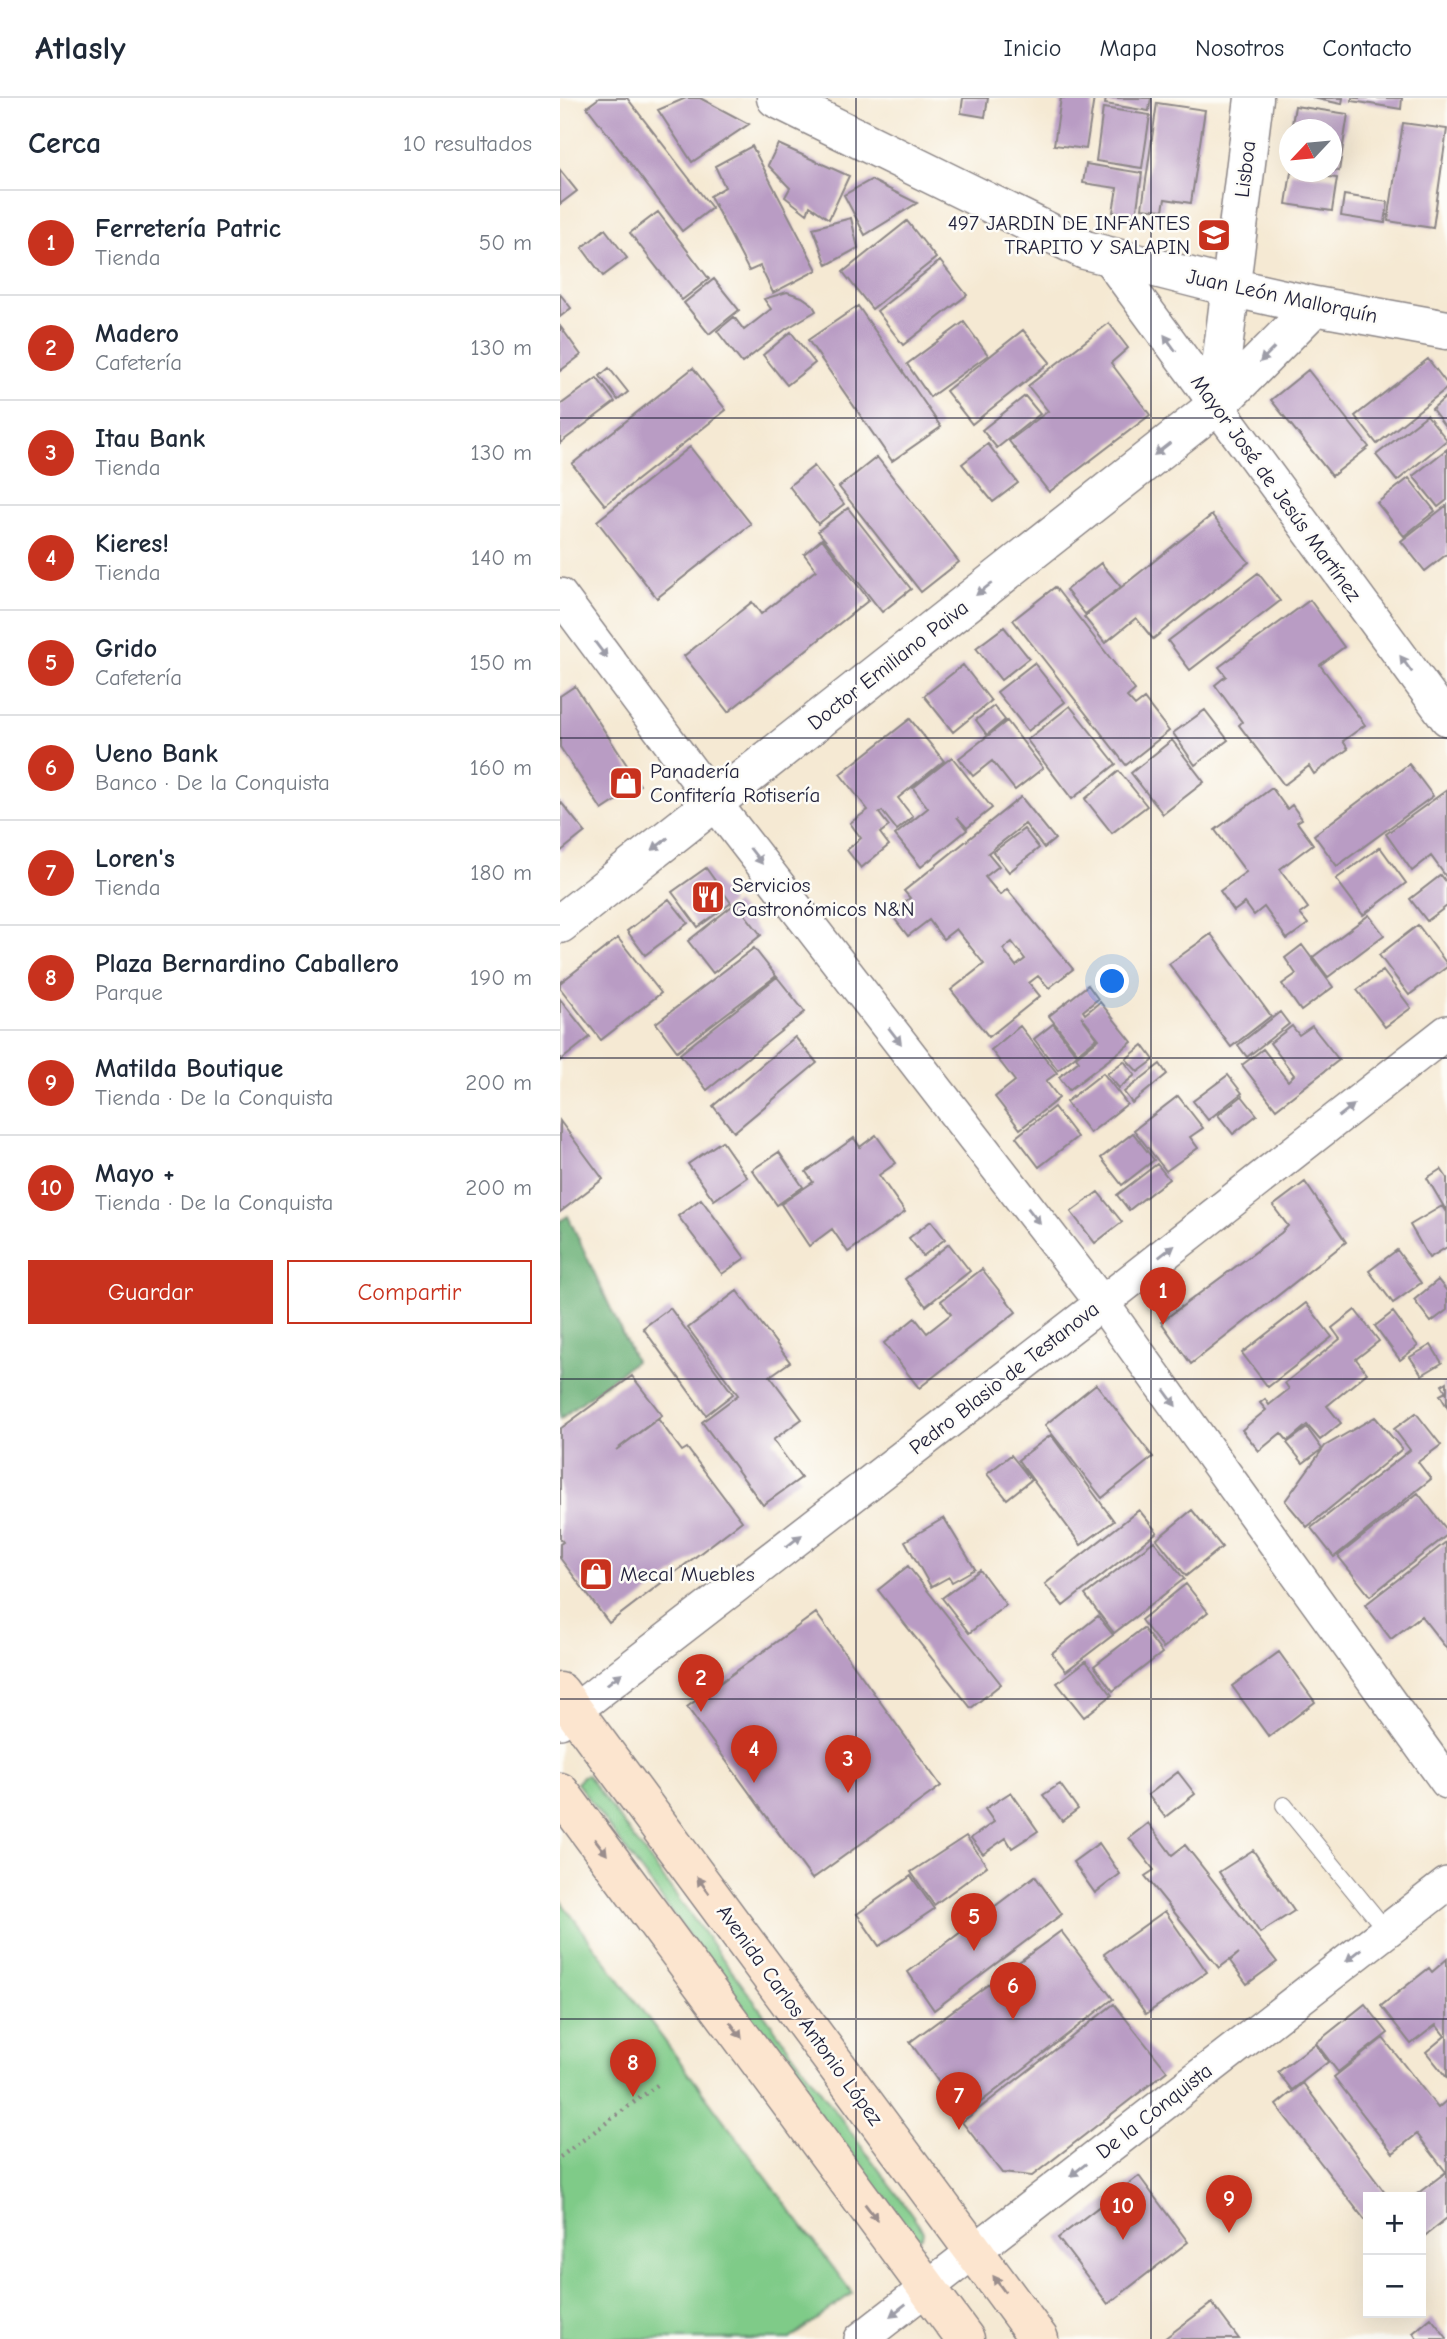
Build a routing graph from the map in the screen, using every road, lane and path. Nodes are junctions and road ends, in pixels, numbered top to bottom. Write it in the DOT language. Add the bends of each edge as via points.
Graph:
graph roads {
  1 [pos="776,98"];
  2 [pos="1254,98"];
  3 [pos="1107,256"];
  4 [pos="1230,287"];
  5 [pos="1315,306"];
  6 [pos="1447,330"];
  7 [pos="1216,406"];
  8 [pos="560,595"];
  9 [pos="1447,719"];
  10 [pos="714,802"];
  11 [pos="560,924"];
  12 [pos="1447,1032"];
  13 [pos="1102,1303"];
  14 [pos="565,1708"];
  15 [pos="1447,1782"];
  16 [pos="560,1792"];
  17 [pos="1284,1805"];
  18 [pos="1447,1884"];
  19 [pos="1386,1930"];
  20 [pos="660,2083"];
  21 [pos="560,2157"];
  22 [pos="974,2251"];
  23 [pos="927,2288"];
  24 [pos="861,2339"];
  25 [pos="965,2339"];
  26 [pos="1039,2339"];
  1 -- 3 [label="street, Juan León Mallorquín" via="1085,250"];
  2 -- 4 [label="street, Lisboa"];
  3 -- 4 [label="street, Juan León Mallorquín"];
  7 -- 3 [label="street, Mayor José de Jesús Martínez, one-way"];
  4 -- 5 [label="street, Juan León Mallorquín"];
  4 -- 7 [label="street, Lisboa"];
  5 -- 6 [label="street, Juan León Mallorquín"];
  5 -- 7 [label="street, Doctor Emiliano Paiva, one-way"];
  9 -- 7 [label="street, Mayor José de Jesús Martínez, one-way"];
  7 -- 10 [label="street, Doctor Emiliano Paiva, one-way"];
  8 -- 10 [label="street, one-way"];
  10 -- 11 [label="street, Doctor Emiliano Paiva, one-way"];
  10 -- 13 [label="street, one-way"];
  13 -- 12 [label="street, Pedro Blasio de Testanova, one-way"];
  14 -- 13 [label="street, Pedro Blasio de Testanova, one-way"];
  13 -- 15 [label="street, one-way"];
  22 -- 14 [label="main road, Avenida Carlos Antonio López, one-way"];
  16 -- 23 [label="main road, one-way"];
  17 -- 19 [label="lane"];
  18 -- 19 [label="street, De la Conquista"];
  19 -- 22 [label="street, De la Conquista, one-way"];
  20 -- 21 [label="path"];
  22 -- 23 [label="street, De la Conquista"];
  26 -- 22 [label="main road, Avenida Carlos Antonio López, one-way"];
  23 -- 24 [label="street, De la Conquista, one-way"];
  23 -- 25 [label="main road"];
}
